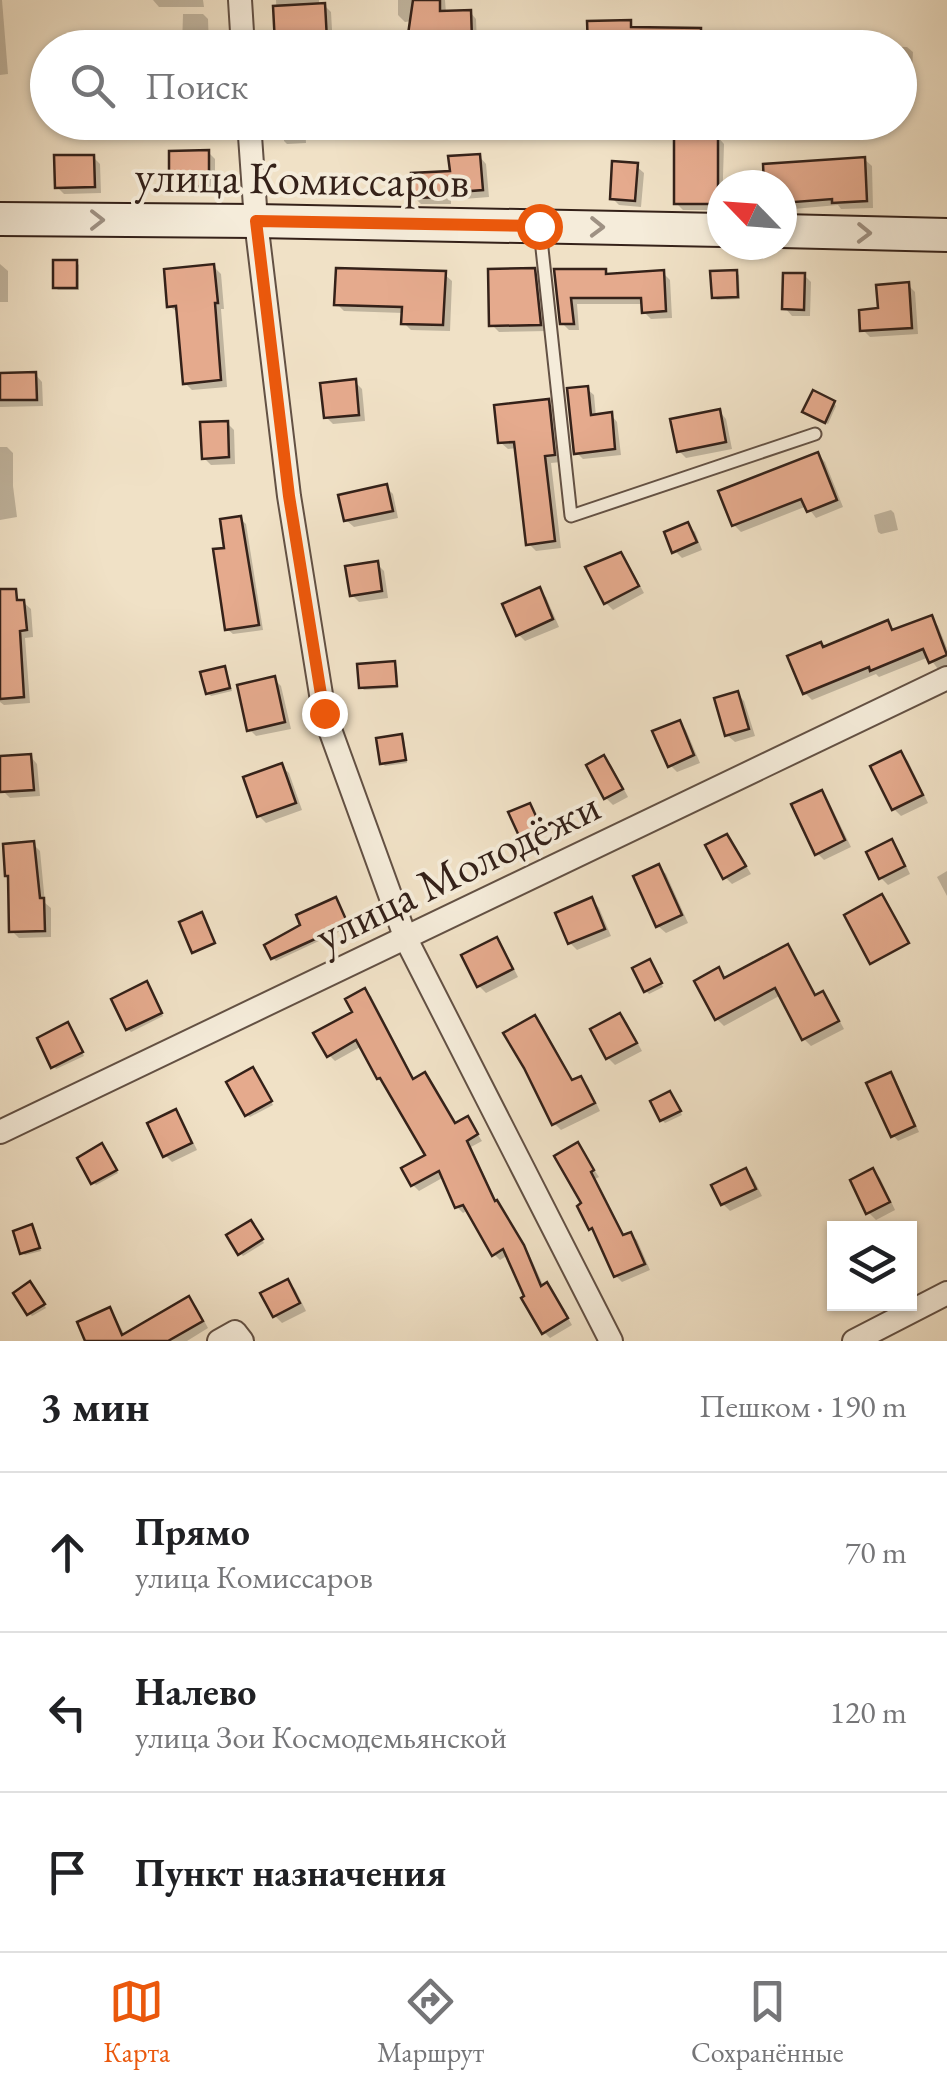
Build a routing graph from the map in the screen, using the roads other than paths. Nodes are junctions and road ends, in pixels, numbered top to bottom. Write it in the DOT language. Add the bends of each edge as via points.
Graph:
graph roads {
  1 [pos="240,0"];
  2 [pos="242,30"];
  3 [pos="250,140"];
  4 [pos="0,219"];
  5 [pos="256,221"];
  6 [pos="539,226"];
  7 [pos="707,230"];
  8 [pos="797,232"];
  9 [pos="947,235"];
  10 [pos="815,434"];
  11 [pos="947,678"];
  12 [pos="406,939"];
  13 [pos="0,1132"];
  14 [pos="947,1292"];
  15 [pos="218,1341"];
  16 [pos="242,1341"];
  17 [pos="611,1341"];
  18 [pos="854,1341"];
  1 -- 2 [label="street"];
  3 -- 5 [label="street"];
  4 -- 5 [label="main road, улица Комиссаров, one-way"];
  5 -- 6 [label="main road, улица Комиссаров"];
  5 -- 12 [label="street" via="324,713"];
  6 -- 7 [label="main road, улица Комиссаров, one-way"];
  6 -- 10 [label="lane" via="572,516"];
  8 -- 9 [label="main road, one-way"];
  11 -- 12 [label="street, улица Молодёжи"];
  12 -- 13 [label="street, улица Молодёжи"];
  12 -- 17 [label="street"];
  14 -- 18 [label="street"];
  15 -- 16 [label="street" via="235,1332"];
}
